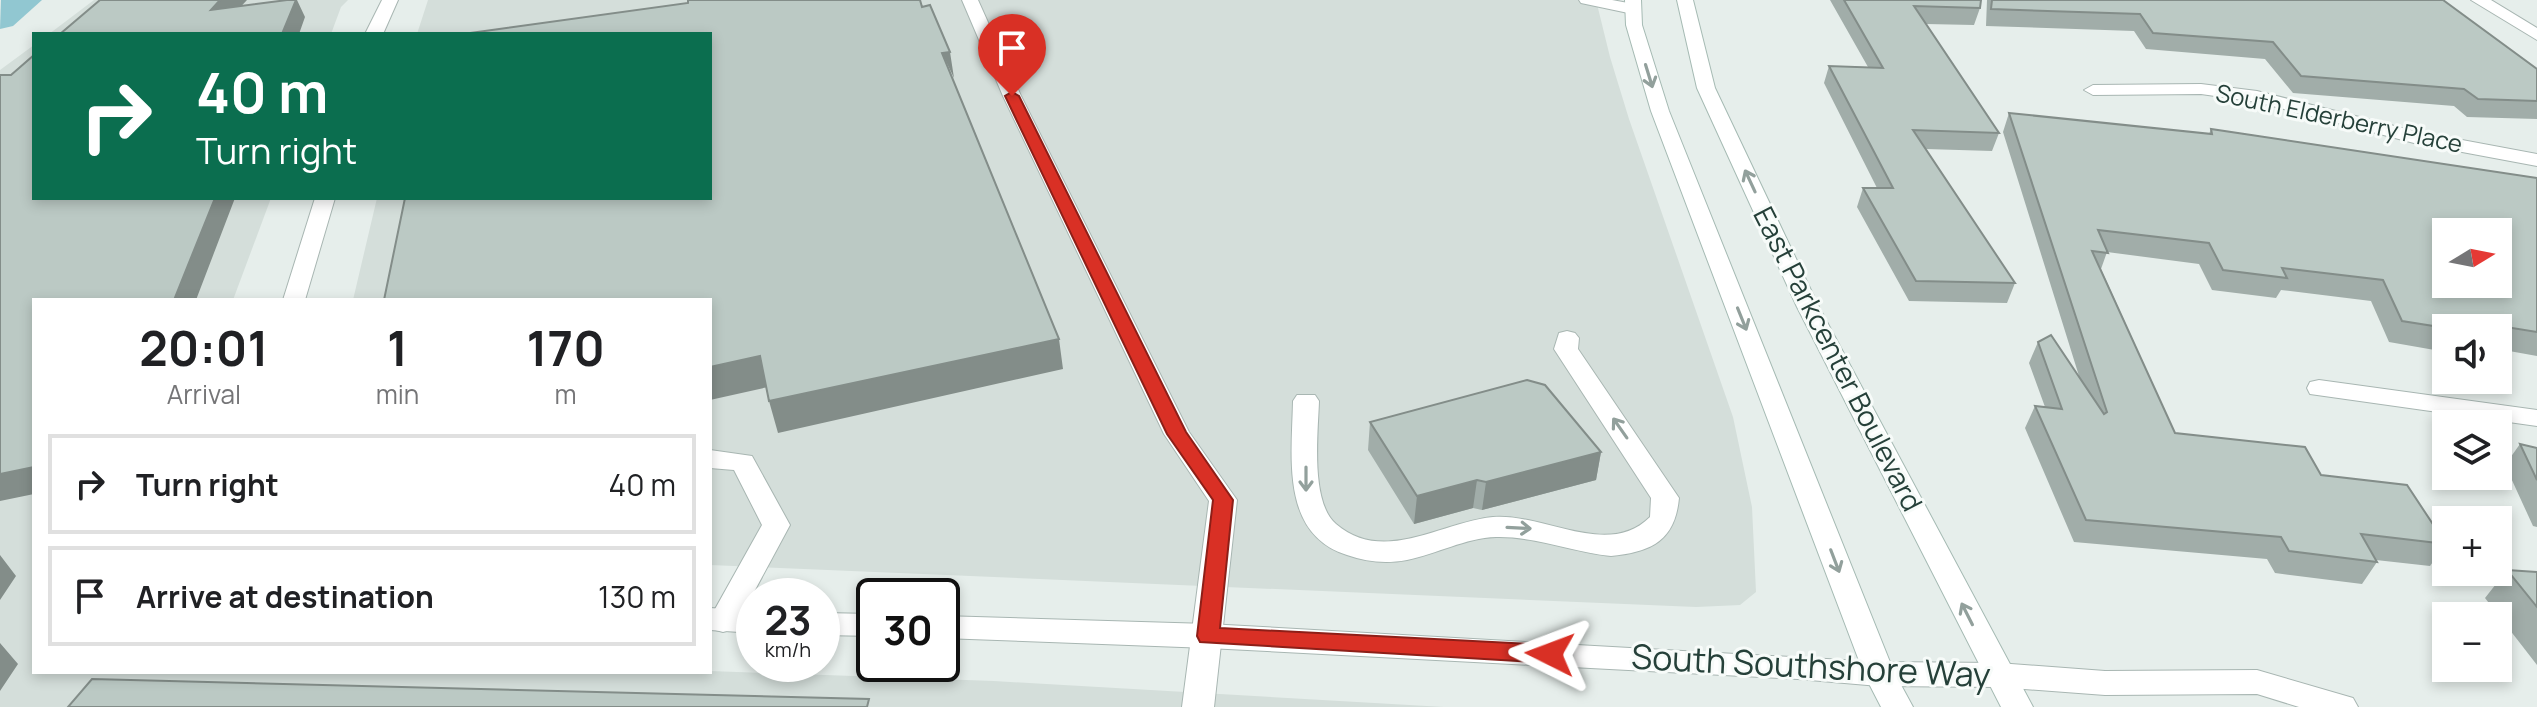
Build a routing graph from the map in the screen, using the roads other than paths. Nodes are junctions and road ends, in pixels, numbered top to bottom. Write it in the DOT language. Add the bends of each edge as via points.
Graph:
graph roads {
  1 [pos="390,0"];
  2 [pos="970,0"];
  3 [pos="1587,0"];
  4 [pos="1685,0"];
  5 [pos="2479,0"];
  6 [pos="1633,4"];
  7 [pos="375,32"];
  8 [pos="2537,35"];
  9 [pos="2093,90"];
  10 [pos="2537,160"];
  11 [pos="324,200"];
  12 [pos="295,298"];
  13 [pos="1567,338"];
  14 [pos="2319,388"];
  15 [pos="1306,401"];
  16 [pos="2537,418"];
  17 [pos="712,459"];
  18 [pos="716,620"];
  19 [pos="736,621"];
  20 [pos="960,628"];
  21 [pos="1208,636"];
  22 [pos="1879,674"];
  23 [pos="1998,675"];
  24 [pos="1198,707"];
  25 [pos="1897,707"];
  26 [pos="2017,707"];
  27 [pos="2342,707"];
  1 -- 7 [label="main road"];
  2 -- 21 [label="main road" via="1177,434 1223,500"];
  3 -- 6 [label="main road"];
  23 -- 4 [label="main road, East Parkcenter Boulevard, one-way" via="1801,294 1706,88"];
  5 -- 8 [label="main road"];
  6 -- 22 [label="main road, East Parkcenter Boulevard, one-way" via="1634,25 1660,111"];
  9 -- 10 [label="main road, South Elderberry Place" via="2201,89 2257,97 2414,137"];
  11 -- 12 [label="main road"];
  15 -- 13 [label="main road, one-way" via="1307,496 1324,530 1362,552 1407,552 1492,527 1528,528 1614,546 1644,539 1663,521 1665,498 1566,349"];
  14 -- 16 [label="main road"];
  17 -- 18 [label="main road" via="743,462 776,525"];
  18 -- 19 [label="main road"];
  20 -- 21 [label="main road, South Southshore Way"];
  21 -- 22 [label="main road, South Southshore Way"];
  21 -- 24 [label="main road"];
  22 -- 23 [label="main road, South Southshore Way"];
  22 -- 25 [label="main road, East Parkcenter Boulevard"];
  23 -- 26 [label="main road, East Parkcenter Boulevard"];
  23 -- 27 [label="main road, South Southshore Way" via="2105,683 2257,682"];
}
